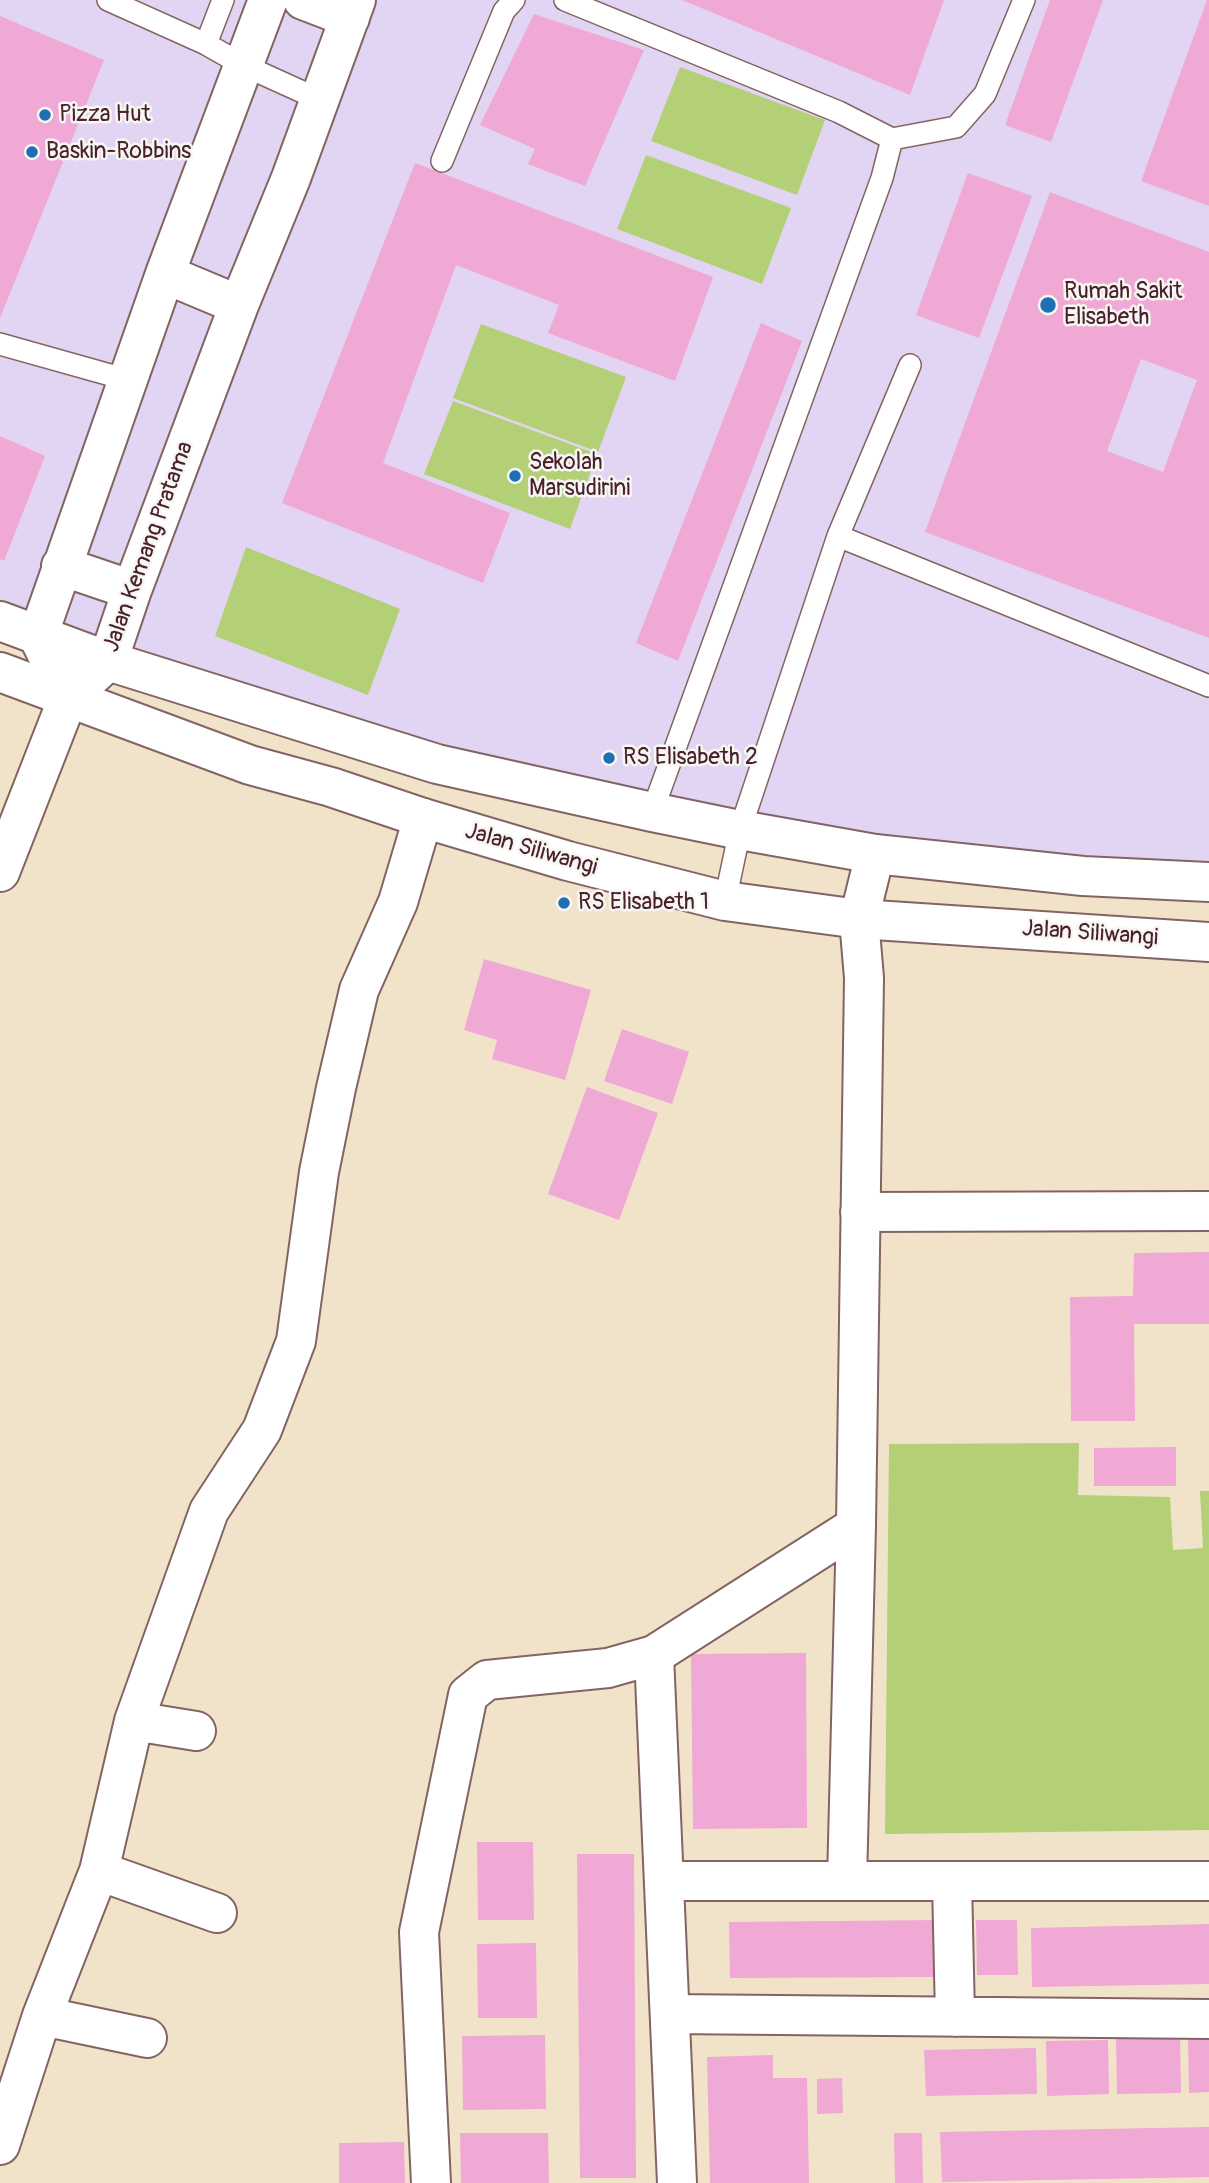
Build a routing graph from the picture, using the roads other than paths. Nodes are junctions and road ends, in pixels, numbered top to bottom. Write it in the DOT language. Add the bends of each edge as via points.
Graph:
graph roads {
  1 [pos="108,0"];
  2 [pos="223,0"];
  3 [pos="268,0"];
  4 [pos="303,0"];
  5 [pos="514,0"];
  6 [pos="565,0"];
  7 [pos="1024,0"];
  8 [pos="353,9"];
  9 [pos="206,44"];
  10 [pos="243,65"];
  11 [pos="318,99"];
  12 [pos="892,139"];
  13 [pos="442,162"];
  14 [pos="165,274"];
  15 [pos="239,305"];
  16 [pos="0,344"];
  17 [pos="910,365"];
  18 [pos="128,380"];
  19 [pos="838,536"];
  20 [pos="61,566"];
  21 [pos="132,590"];
  22 [pos="0,621"];
  23 [pos="38,636"];
  24 [pos="108,661"];
  25 [pos="0,672"];
  26 [pos="1209,686"];
  27 [pos="68,698"];
  28 [pos="652,812"];
  29 [pos="423,818"];
  30 [pos="740,830"];
  31 [pos="876,854"];
  32 [pos="0,872"];
  33 [pos="1209,882"];
  34 [pos="725,901"];
  35 [pos="859,919"];
  36 [pos="1209,942"];
  37 [pos="859,1212"];
  38 [pos="1209,1212"];
  39 [pos="856,1526"];
  40 [pos="654,1655"];
  41 [pos="134,1721"];
  42 [pos="196,1731"];
  43 [pos="99,1871"];
  44 [pos="664,1881"];
  45 [pos="847,1881"];
  46 [pos="952,1881"];
  47 [pos="1209,1881"];
  48 [pos="217,1913"];
  49 [pos="670,2014"];
  50 [pos="42,2016"];
  51 [pos="955,2017"];
  52 [pos="1209,2019"];
  53 [pos="147,2038"];
  54 [pos="0,2145"];
  55 [pos="431,2183"];
  56 [pos="677,2183"];
  1 -- 9 [label="lane"];
  2 -- 9 [label="lane"];
  3 -- 10 [label="street"];
  4 -- 8 [label="street"];
  5 -- 13 [label="lane" via="504,11"];
  6 -- 12 [label="lane" via="839,112"];
  7 -- 12 [label="lane" via="985,94 956,127"];
  8 -- 11 [label="street, Jalan Kemang Pratama"];
  9 -- 10 [label="lane"];
  10 -- 11 [label="lane"];
  10 -- 14 [label="street"];
  11 -- 15 [label="street, Jalan Kemang Pratama"];
  12 -- 28 [label="lane" via="882,178"];
  14 -- 15 [label="street"];
  14 -- 18 [label="street"];
  15 -- 21 [label="street, Jalan Kemang Pratama"];
  16 -- 18 [label="lane"];
  17 -- 19 [label="lane"];
  18 -- 20 [label="street"];
  19 -- 26 [label="lane"];
  19 -- 30 [label="lane"];
  20 -- 21 [label="street"];
  20 -- 23 [label="street"];
  21 -- 24 [label="street, Jalan Kemang Pratama"];
  22 -- 23 [label="street"];
  23 -- 24 [label="street"];
  23 -- 27 [label="street"];
  24 -- 27 [label="street, Jalan Kemang Pratama"];
  24 -- 28 [label="street" via="437,764"];
  25 -- 27 [label="street, Jalan Siliwangi"];
  27 -- 29 [label="street, Jalan Siliwangi" via="250,765"];
  27 -- 32 [label="street"];
  28 -- 30 [label="street"];
  29 -- 34 [label="street, Jalan Siliwangi"];
  29 -- 41 [label="street" via="398,902 359,989 319,1171 296,1341 262,1430 209,1511"];
  30 -- 31 [label="street"];
  30 -- 34 [label="lane"];
  31 -- 33 [label="street" via="1083,876"];
  31 -- 35 [label="street"];
  34 -- 35 [label="street, Jalan Siliwangi"];
  35 -- 36 [label="street, Jalan Siliwangi"];
  35 -- 37 [label="street" via="864,978"];
  37 -- 38 [label="street"];
  37 -- 39 [label="street"];
  39 -- 40 [label="street"];
  39 -- 45 [label="street"];
  40 -- 44 [label="street"];
  40 -- 55 [label="street" via="608,1668 487,1680 468,1695 419,1933"];
  41 -- 42 [label="street"];
  41 -- 43 [label="street"];
  43 -- 48 [label="street"];
  43 -- 50 [label="street"];
  44 -- 45 [label="street"];
  44 -- 49 [label="street"];
  45 -- 46 [label="street"];
  46 -- 47 [label="street"];
  46 -- 51 [label="street"];
  49 -- 51 [label="street"];
  49 -- 56 [label="street"];
  50 -- 53 [label="street"];
  50 -- 54 [label="street"];
  51 -- 52 [label="street"];
}
